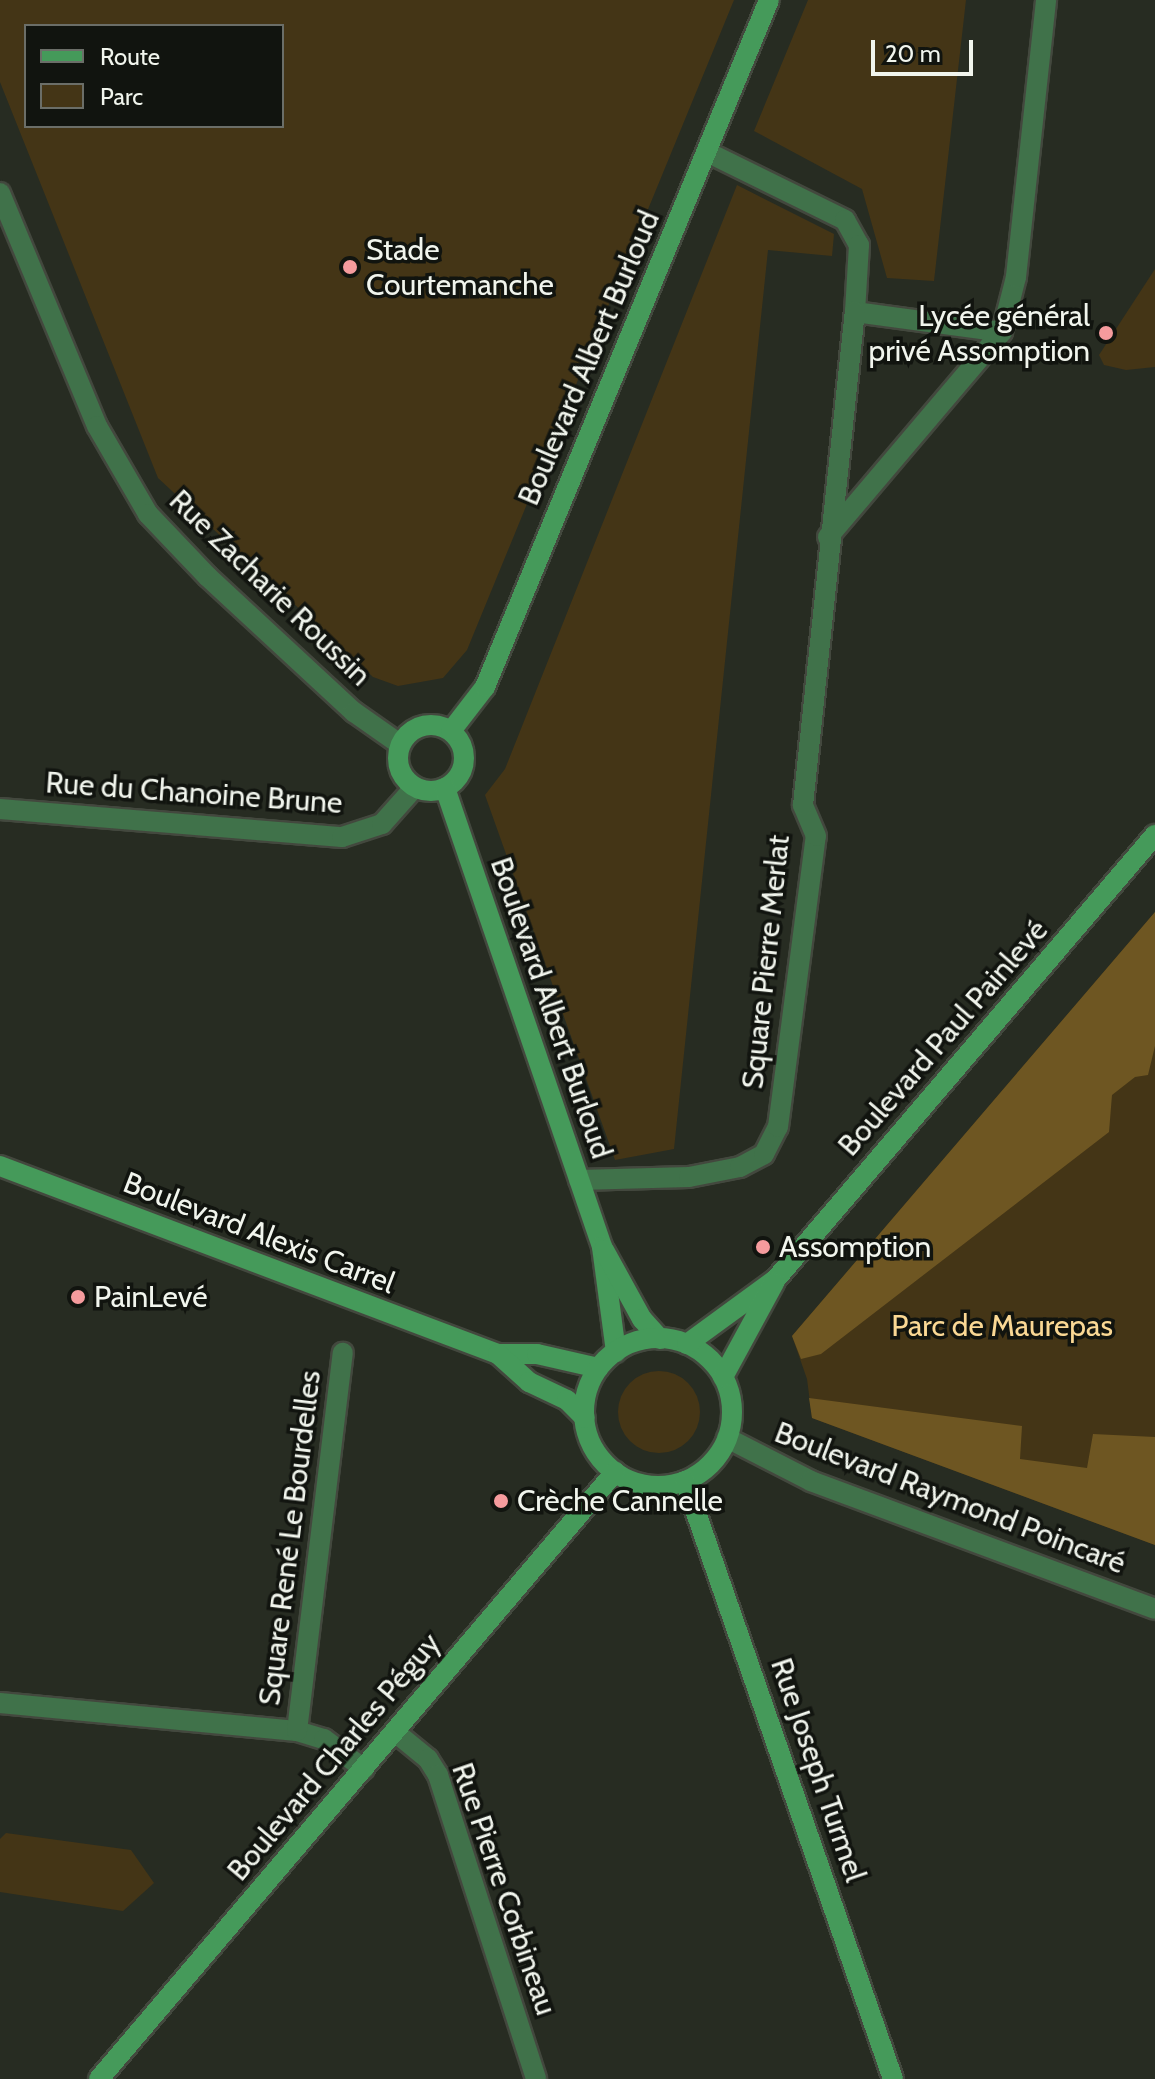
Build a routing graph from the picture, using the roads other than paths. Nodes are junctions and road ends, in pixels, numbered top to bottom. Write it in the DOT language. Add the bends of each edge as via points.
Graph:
graph roads {
  1 [pos="769,0"];
  2 [pos="1046,0"];
  3 [pos="707,152"];
  4 [pos="0,193"];
  5 [pos="855,312"];
  6 [pos="1002,332"];
  7 [pos="828,537"];
  8 [pos="451,731"];
  9 [pos="401,745"];
  10 [pos="414,788"];
  11 [pos="445,788"];
  12 [pos="0,809"];
  13 [pos="1155,835"];
  14 [pos="0,1166"];
  15 [pos="579,1180"];
  16 [pos="602,1247"];
  17 [pos="776,1279"];
  18 [pos="660,1339"];
  19 [pos="687,1344"];
  20 [pos="616,1352"];
  21 [pos="343,1353"];
  22 [pos="498,1354"];
  23 [pos="598,1368"];
  24 [pos="723,1377"];
  25 [pos="585,1418"];
  26 [pos="727,1438"];
  27 [pos="615,1472"];
  28 [pos="685,1481"];
  29 [pos="1155,1609"];
  30 [pos="0,1703"];
  31 [pos="297,1731"];
  32 [pos="395,1732"];
  33 [pos="364,1769"];
  34 [pos="99,2079"];
  35 [pos="536,2079"];
  36 [pos="893,2079"];
  1 -- 3 [label="street, Boulevard Albert Burloud"];
  2 -- 6 [label="street" via="1016,277"];
  3 -- 5 [label="street, Square Pierre Merlat" via="845,220 859,245"];
  3 -- 8 [label="street, Boulevard Albert Burloud" via="485,687"];
  4 -- 9 [label="street, Rue Zacharie Roussin" via="97,426 148,514 354,712"];
  5 -- 6 [label="street"];
  5 -- 7 [label="street, Square Pierre Merlat"];
  6 -- 7 [label="street"];
  7 -- 15 [label="street, Square Pierre Merlat" via="803,805 816,836 773,1142 752,1164 689,1177"];
  8 -- 9 [label="street" via="441,725 416,727"];
  8 -- 11 [label="street" via="462,747 463,760 455,780"];
  9 -- 10 [label="street" via="400,772"];
  10 -- 11 [label="street"];
  10 -- 12 [label="street, Rue du Chanoine Brune" via="382,824 342,837"];
  11 -- 15 [label="street, Boulevard Albert Burloud"];
  13 -- 17 [label="street, Boulevard Paul Painlevé"];
  14 -- 22 [label="street, Boulevard Alexis Carrel"];
  15 -- 16 [label="street, Boulevard Albert Burloud"];
  16 -- 18 [label="street, Boulevard Albert Burloud" via="642,1319"];
  16 -- 20 [label="street, Boulevard Albert Burloud"];
  17 -- 19 [label="street, Boulevard Paul Painlevé"];
  17 -- 24 [label="street, Boulevard Paul Painlevé"];
  18 -- 19 [label="street"];
  18 -- 20 [label="street"];
  19 -- 24 [label="street"];
  20 -- 23 [label="street"];
  21 -- 31 [label="street, Square René Le Bourdelles"];
  22 -- 23 [label="street, Boulevard Alexis Carrel" via="537,1354"];
  22 -- 25 [label="street, Boulevard Alexis Carrel" via="529,1382 567,1400"];
  23 -- 25 [label="street" via="587,1392"];
  24 -- 26 [label="street" via="732,1408"];
  25 -- 27 [label="street" via="593,1449"];
  26 -- 28 [label="street" via="708,1466"];
  26 -- 29 [label="street, Boulevard Raymond Poincaré" via="811,1481"];
  27 -- 28 [label="street" via="641,1484"];
  27 -- 32 [label="street, Boulevard Charles Péguy"];
  28 -- 36 [label="street, Rue Joseph Turmel"];
  30 -- 31 [label="street"];
  31 -- 33 [label="street" via="335,1745"];
  32 -- 33 [label="street, Boulevard Charles Péguy"];
  32 -- 35 [label="street, Rue Pierre Corbineau" via="428,1759 438,1775"];
  33 -- 34 [label="street, Boulevard Charles Péguy"];
}
